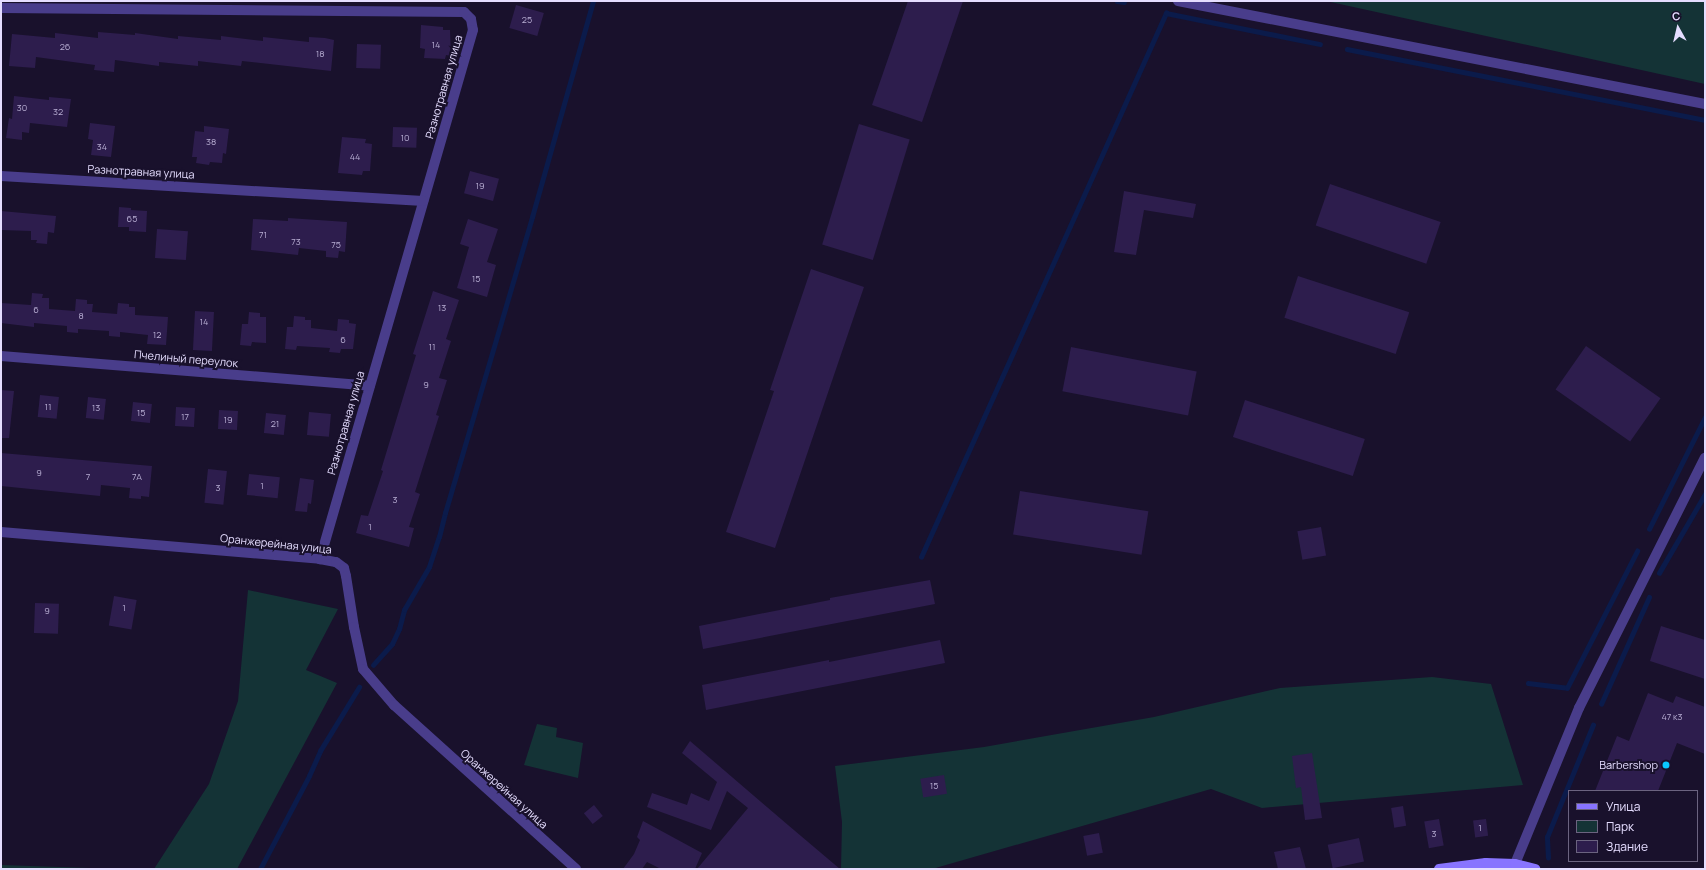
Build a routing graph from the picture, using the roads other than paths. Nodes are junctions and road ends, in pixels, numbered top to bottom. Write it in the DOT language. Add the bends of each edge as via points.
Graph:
graph roads {
  1 [pos="1178,1"];
  2 [pos="1,8"];
  3 [pos="1705,104"];
  4 [pos="1,176"];
  5 [pos="423,201"];
  6 [pos="1,356"];
  7 [pos="370,386"];
  8 [pos="1705,458"];
  9 [pos="1,532"];
  10 [pos="320,559"];
  11 [pos="1515,864"];
  12 [pos="576,869"];
  13 [pos="1439,869"];
  14 [pos="1535,869"];
  1 -- 3 [label="street"];
  2 -- 5 [label="street, Разнотравная улица" via="464,12 471,19 473,30"];
  4 -- 5 [label="street, Разнотравная улица"];
  5 -- 7 [label="street, Разнотравная улица"];
  6 -- 7 [label="street, Пчелиный переулок"];
  7 -- 10 [label="street, Разнотравная улица"];
  8 -- 11 [label="street" via="1585,695"];
  9 -- 10 [label="street, Оранжерейная улица"];
  10 -- 12 [label="street, Оранжерейная улица" via="336,562 344,568 363,669 394,705"];
  11 -- 13 [label="main road" via="1486,863"];
  11 -- 14 [label="main road"];
}
